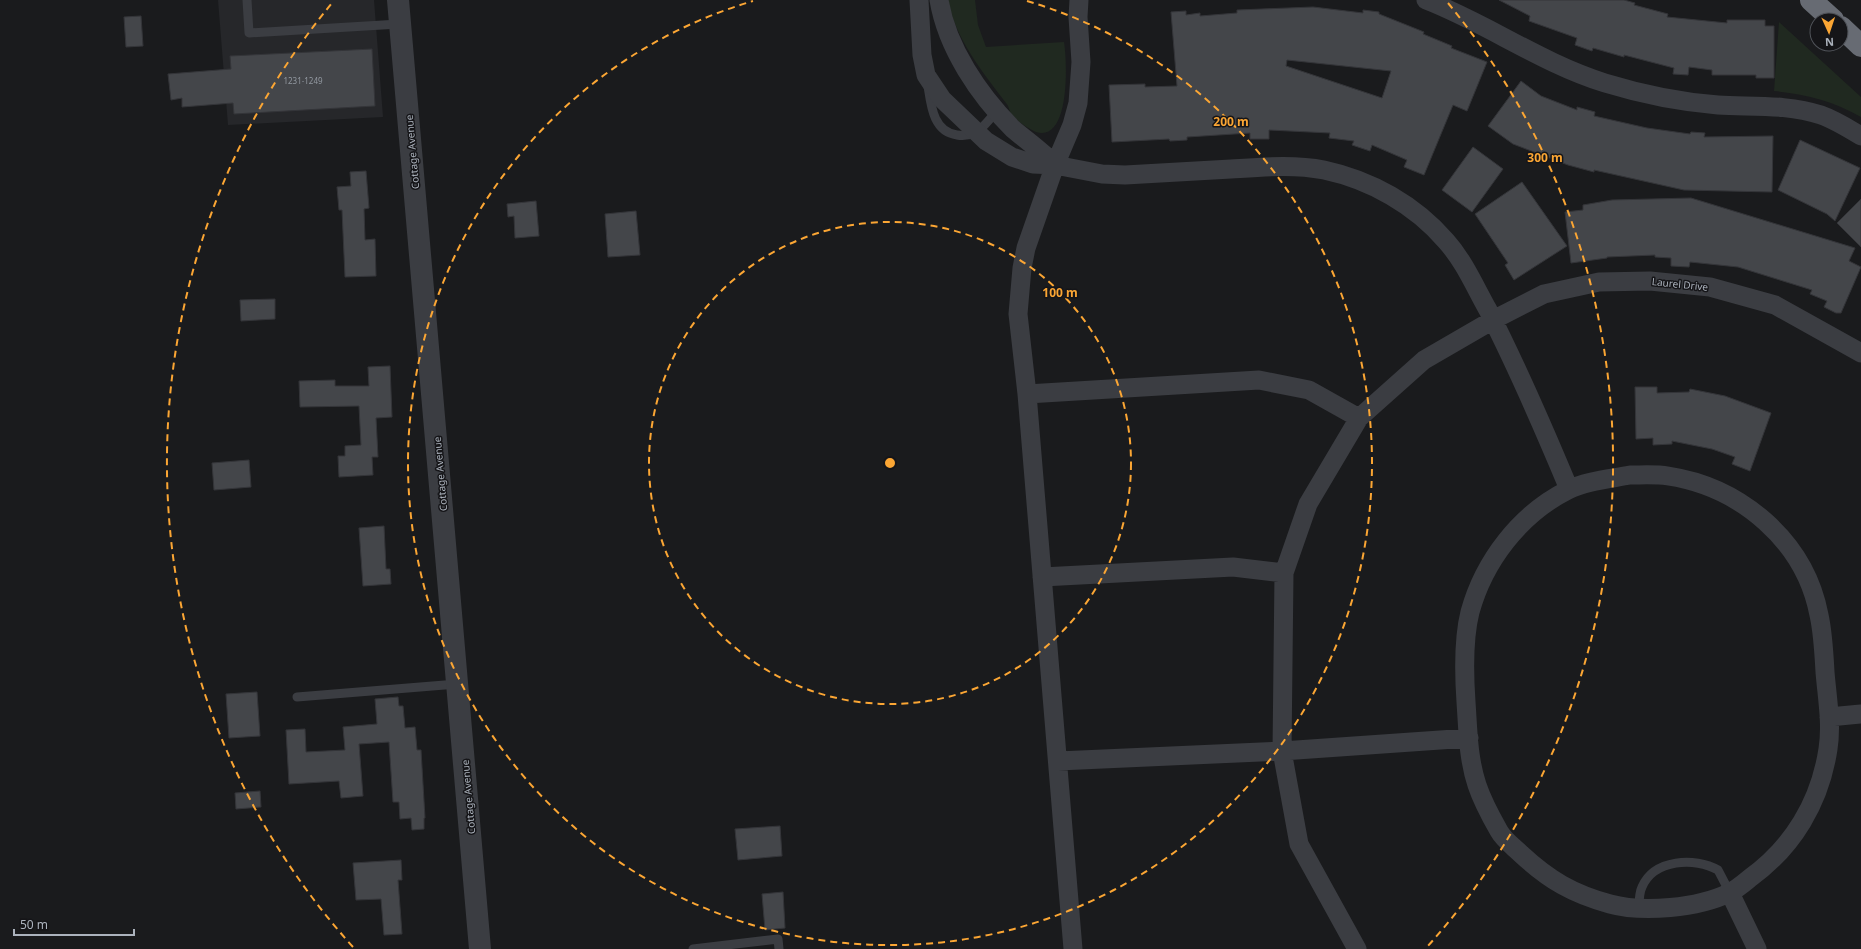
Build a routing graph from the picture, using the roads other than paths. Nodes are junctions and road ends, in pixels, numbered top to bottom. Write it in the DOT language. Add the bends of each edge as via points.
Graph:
graph roads {
  1 [pos="247,0"];
  2 [pos="398,0"];
  3 [pos="919,0"];
  4 [pos="939,0"];
  5 [pos="1079,0"];
  6 [pos="1426,0"];
  7 [pos="1811,0"];
  8 [pos="1824,12"];
  9 [pos="399,24"];
  10 [pos="1849,35"];
  11 [pos="1861,46"];
  12 [pos="997,111"];
  13 [pos="976,133"];
  14 [pos="1861,136"];
  15 [pos="1055,164"];
  16 [pos="1493,320"];
  17 [pos="1861,353"];
  18 [pos="1027,394"];
  19 [pos="1359,418"];
  20 [pos="1569,489"];
  21 [pos="1284,573"];
  22 [pos="1042,577"];
  23 [pos="459,684"];
  24 [pos="297,697"];
  25 [pos="1861,714"];
  26 [pos="1829,717"];
  27 [pos="1469,738"];
  28 [pos="1282,751"];
  29 [pos="1058,761"];
  30 [pos="1730,893"];
  31 [pos="1639,908"];
  32 [pos="480,949"];
  33 [pos="693,949"];
  34 [pos="779,949"];
  35 [pos="1073,949"];
  36 [pos="1357,949"];
  37 [pos="1757,949"];
  1 -- 9 [label="lane" via="249,33"];
  2 -- 9 [label="street, Cottage Avenue"];
  3 -- 13 [label="street" via="926,75 942,99"];
  4 -- 12 [label="street" via="946,28 956,49 983,94"];
  5 -- 15 [label="street" via="1081,62 1078,103 1072,125"];
  6 -- 14 [label="street" via="1450,9 1559,66 1605,83 1679,100 1791,109 1820,115 1844,125"];
  7 -- 8 [label="highway"];
  9 -- 23 [label="street, Cottage Avenue"];
  10 -- 11 [label="highway"];
  12 -- 13 [label="lane"];
  12 -- 15 [label="street"];
  13 -- 15 [label="street" via="1012,157 1033,164"];
  15 -- 16 [label="street" via="1102,174 1125,175 1273,166 1324,170 1349,177 1389,194 1430,224 1462,263"];
  15 -- 18 [label="street" via="1026,248 1021,276 1018,314"];
  16 -- 17 [label="street, Laurel Drive" via="1544,294 1599,282 1650,281 1710,287 1774,305"];
  16 -- 19 [label="street, Laurel Drive" via="1424,360"];
  16 -- 20 [label="street"];
  18 -- 19 [label="street" via="1259,380 1308,390"];
  18 -- 22 [label="street"];
  19 -- 21 [label="street, Laurel Drive" via="1308,504"];
  20 -- 26 [label="street" via="1630,475 1667,476 1705,485 1738,500 1770,524 1793,550 1807,576 1819,613"];
  20 -- 27 [label="street" via="1544,505 1514,530 1491,561 1479,586 1470,614 1466,649 1465,692"];
  21 -- 22 [label="street" via="1233,567"];
  21 -- 28 [label="street, Laurel Drive"];
  22 -- 29 [label="street"];
  23 -- 24 [label="lane"];
  23 -- 32 [label="street, Cottage Avenue"];
  25 -- 26 [label="street"];
  26 -- 30 [label="street" via="1828,747 1823,772 1804,820 1772,861"];
  27 -- 28 [label="street"];
  27 -- 31 [label="street" via="1477,786 1501,835 1539,870 1561,886 1587,898 1617,906"];
  28 -- 29 [label="street"];
  28 -- 36 [label="street, Laurel Drive" via="1299,844"];
  29 -- 35 [label="street"];
  30 -- 31 [label="street" via="1682,906"];
  30 -- 31 [label="lane" via="1718,870 1697,862 1684,862 1668,865 1647,879 1642,887"];
  30 -- 37 [label="street"];
  33 -- 34 [label="lane" via="778,939"];
}
